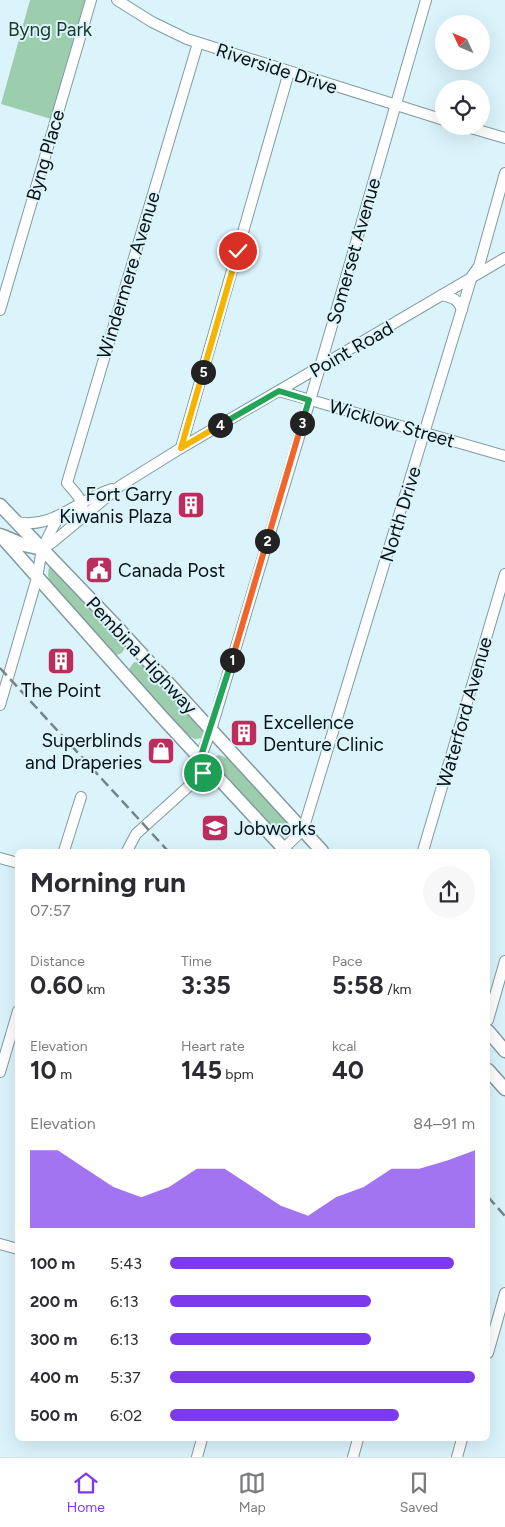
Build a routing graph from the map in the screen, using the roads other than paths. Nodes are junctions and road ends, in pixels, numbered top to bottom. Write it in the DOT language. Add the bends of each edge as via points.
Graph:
graph roads {
  1 [pos="91,0"];
  2 [pos="117,0"];
  3 [pos="426,0"];
  4 [pos="198,43"];
  5 [pos="289,72"];
  6 [pos="395,105"];
  7 [pos="435,117"];
  8 [pos="490,134"];
  9 [pos="505,138"];
  10 [pos="505,173"];
  11 [pos="485,246"];
  12 [pos="502,260"];
  13 [pos="472,276"];
  14 [pos="442,295"];
  15 [pos="0,310"];
  16 [pos="462,310"];
  17 [pos="320,367"];
  18 [pos="279,391"];
  19 [pos="309,400"];
  20 [pos="424,433"];
  21 [pos="181,448"];
  22 [pos="505,456"];
  23 [pos="120,486"];
  24 [pos="82,503"];
  25 [pos="0,505"];
  26 [pos="62,514"];
  27 [pos="80,520"];
  28 [pos="16,522"];
  29 [pos="0,535"];
  30 [pos="42,549"];
  31 [pos="505,574"];
  32 [pos="37,578"];
  33 [pos="0,705"];
  34 [pos="211,730"];
  35 [pos="205,763"];
  36 [pos="81,797"];
  37 [pos="303,830"];
  38 [pos="65,849"];
  39 [pos="128,849"];
  40 [pos="284,849"];
  41 [pos="286,849"];
  42 [pos="320,849"];
  43 [pos="424,849"];
  44 [pos="0,858"];
  45 [pos="15,862"];
  46 [pos="505,961"];
  47 [pos="490,1013"];
  48 [pos="15,1021"];
  49 [pos="490,1033"];
  50 [pos="505,1050"];
  51 [pos="0,1072"];
  52 [pos="490,1072"];
  53 [pos="505,1089"];
  54 [pos="0,1244"];
  55 [pos="15,1248"];
  56 [pos="505,1293"];
  57 [pos="490,1345"];
  58 [pos="201,1441"];
  59 [pos="357,1441"];
  60 [pos="461,1441"];
  61 [pos="197,1457"];
  62 [pos="353,1457"];
  63 [pos="457,1457"];
  1 -- 15 [label="street, Byng Place"];
  2 -- 4 [label="street, Riverside Drive" via="152,22"];
  3 -- 6 [label="street, Somerset Avenue"];
  4 -- 5 [label="street, Riverside Drive"];
  4 -- 24 [label="street, Windermere Avenue" via="67,483"];
  5 -- 6 [label="street, Riverside Drive"];
  5 -- 21 [label="street"];
  6 -- 7 [label="street, Riverside Drive"];
  6 -- 17 [label="street, Somerset Avenue"];
  8 -- 9 [label="street"];
  10 -- 11 [label="street, North Drive"];
  11 -- 12 [label="street"];
  11 -- 13 [label="street, North Drive"];
  12 -- 13 [label="street, Point Road"];
  13 -- 14 [label="street, Point Road"];
  13 -- 16 [label="street, North Drive"];
  14 -- 16 [label="street" via="454,298"];
  14 -- 17 [label="street, Point Road"];
  16 -- 20 [label="street, North Drive"];
  17 -- 18 [label="street, Point Road"];
  17 -- 19 [label="street, Somerset Avenue"];
  18 -- 19 [label="street, Wicklow Street"];
  18 -- 21 [label="street, Point Road"];
  19 -- 20 [label="street, Wicklow Street"];
  19 -- 34 [label="street, Somerset Avenue"];
  20 -- 22 [label="street, Wicklow Street"];
  20 -- 37 [label="street, North Drive"];
  21 -- 23 [label="street, Point Road"];
  23 -- 24 [label="street, Point Road"];
  23 -- 27 [label="street, Point Road"];
  24 -- 26 [label="street, Point Road"];
  24 -- 27 [label="street"];
  25 -- 28 [label="main road, Pembina Highway"];
  26 -- 28 [label="street" via="46,522"];
  26 -- 30 [label="street, Point Road"];
  27 -- 30 [label="street, Point Road"];
  28 -- 30 [label="main road, Pembina Highway"];
  29 -- 30 [label="main road"];
  29 -- 32 [label="main road, Pembina Highway"];
  30 -- 32 [label="street"];
  30 -- 34 [label="main road, Pembina Highway"];
  31 -- 43 [label="street, Waterford Avenue"];
  32 -- 33 [label="street"];
  32 -- 35 [label="main road, Pembina Highway"];
  34 -- 35 [label="street, Somerset Avenue"];
  34 -- 37 [label="main road, Pembina Highway"];
  35 -- 39 [label="street" via="136,834"];
  35 -- 40 [label="main road, Pembina Highway"];
  36 -- 38 [label="street"];
  37 -- 41 [label="street, North Drive"];
  37 -- 42 [label="main road, Pembina Highway"];
  44 -- 45 [label="street"];
  46 -- 47 [label="street"];
  48 -- 51 [label="street"];
  49 -- 50 [label="main road"];
  52 -- 53 [label="main road"];
  54 -- 55 [label="street"];
  56 -- 57 [label="street"];
  58 -- 61 [label="street"];
  59 -- 62 [label="street"];
  60 -- 63 [label="street"];
}
